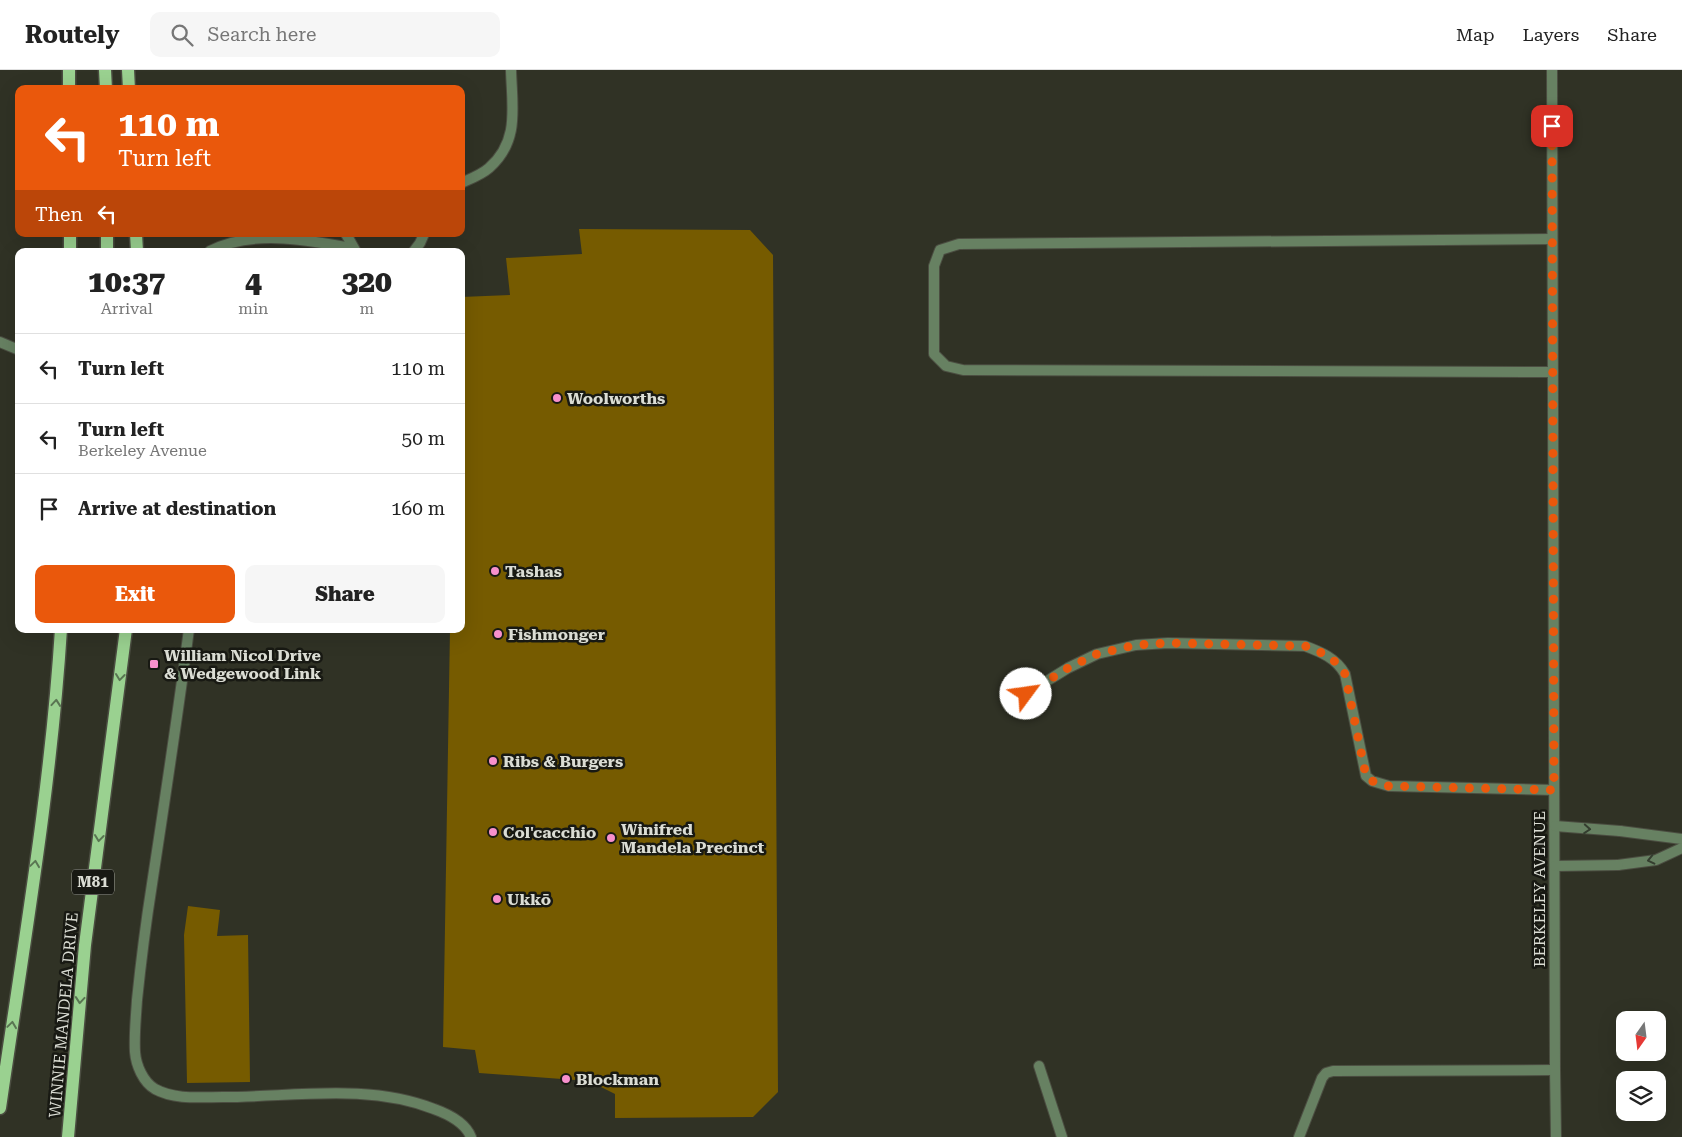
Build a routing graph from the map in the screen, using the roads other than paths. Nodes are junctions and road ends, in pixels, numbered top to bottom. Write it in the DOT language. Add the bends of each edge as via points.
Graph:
graph roads {
  1 [pos="69,70"];
  2 [pos="105,70"];
  3 [pos="128,70"];
  4 [pos="511,70"];
  5 [pos="1552,70"];
  6 [pos="69,85"];
  7 [pos="106,85"];
  8 [pos="129,85"];
  9 [pos="465,181"];
  10 [pos="423,237"];
  11 [pos="1552,239"];
  12 [pos="216,248"];
  13 [pos="349,248"];
  14 [pos="416,248"];
  15 [pos="0,342"];
  16 [pos="15,348"];
  17 [pos="1553,372"];
  18 [pos="60,633"];
  19 [pos="125,633"];
  20 [pos="188,633"];
  21 [pos="1026,694"];
  22 [pos="1554,790"];
  23 [pos="1555,826"];
  24 [pos="1682,839"];
  25 [pos="1682,848"];
  26 [pos="1555,866"];
  27 [pos="1039,1066"];
  28 [pos="1555,1070"];
  29 [pos="0,1108"];
  30 [pos="68,1137"];
  31 [pos="471,1137"];
  32 [pos="1062,1137"];
  33 [pos="1299,1137"];
  34 [pos="1556,1137"];
  1 -- 6 [label="main road"];
  2 -- 7 [label="main road"];
  3 -- 8 [label="main road"];
  4 -- 9 [label="street" via="513,126 506,148 488,169"];
  5 -- 11 [label="street, BERKELEY AVENUE"];
  10 -- 14 [label="street"];
  11 -- 17 [label="street, BERKELEY AVENUE"];
  11 -- 17 [label="street" via="958,244 940,250 934,266 934,354 946,366 963,370"];
  12 -- 13 [label="street" via="249,240 283,239"];
  15 -- 16 [label="street"];
  17 -- 22 [label="street, BERKELEY AVENUE"];
  29 -- 18 [label="main road, one-way" via="42,818 56,702"];
  19 -- 30 [label="main road, WINNIE MANDELA DRIVE / M81, one-way" via="85,945"];
  20 -- 31 [label="street" via="141,958 134,1034 135,1054 145,1080 155,1089 184,1097 352,1093 388,1096 450,1115"];
  21 -- 22 [label="street" via="1097,654 1136,645 1305,646 1322,652 1345,674 1366,776 1372,781 1388,786"];
  22 -- 23 [label="street, BERKELEY AVENUE"];
  23 -- 24 [label="street, one-way"];
  23 -- 26 [label="street, BERKELEY AVENUE"];
  25 -- 26 [label="street, one-way" via="1656,860 1618,865"];
  26 -- 28 [label="street, BERKELEY AVENUE"];
  27 -- 32 [label="street"];
  28 -- 33 [label="street" via="1333,1071 1322,1078"];
  28 -- 34 [label="street, BERKELEY AVENUE"];
}
